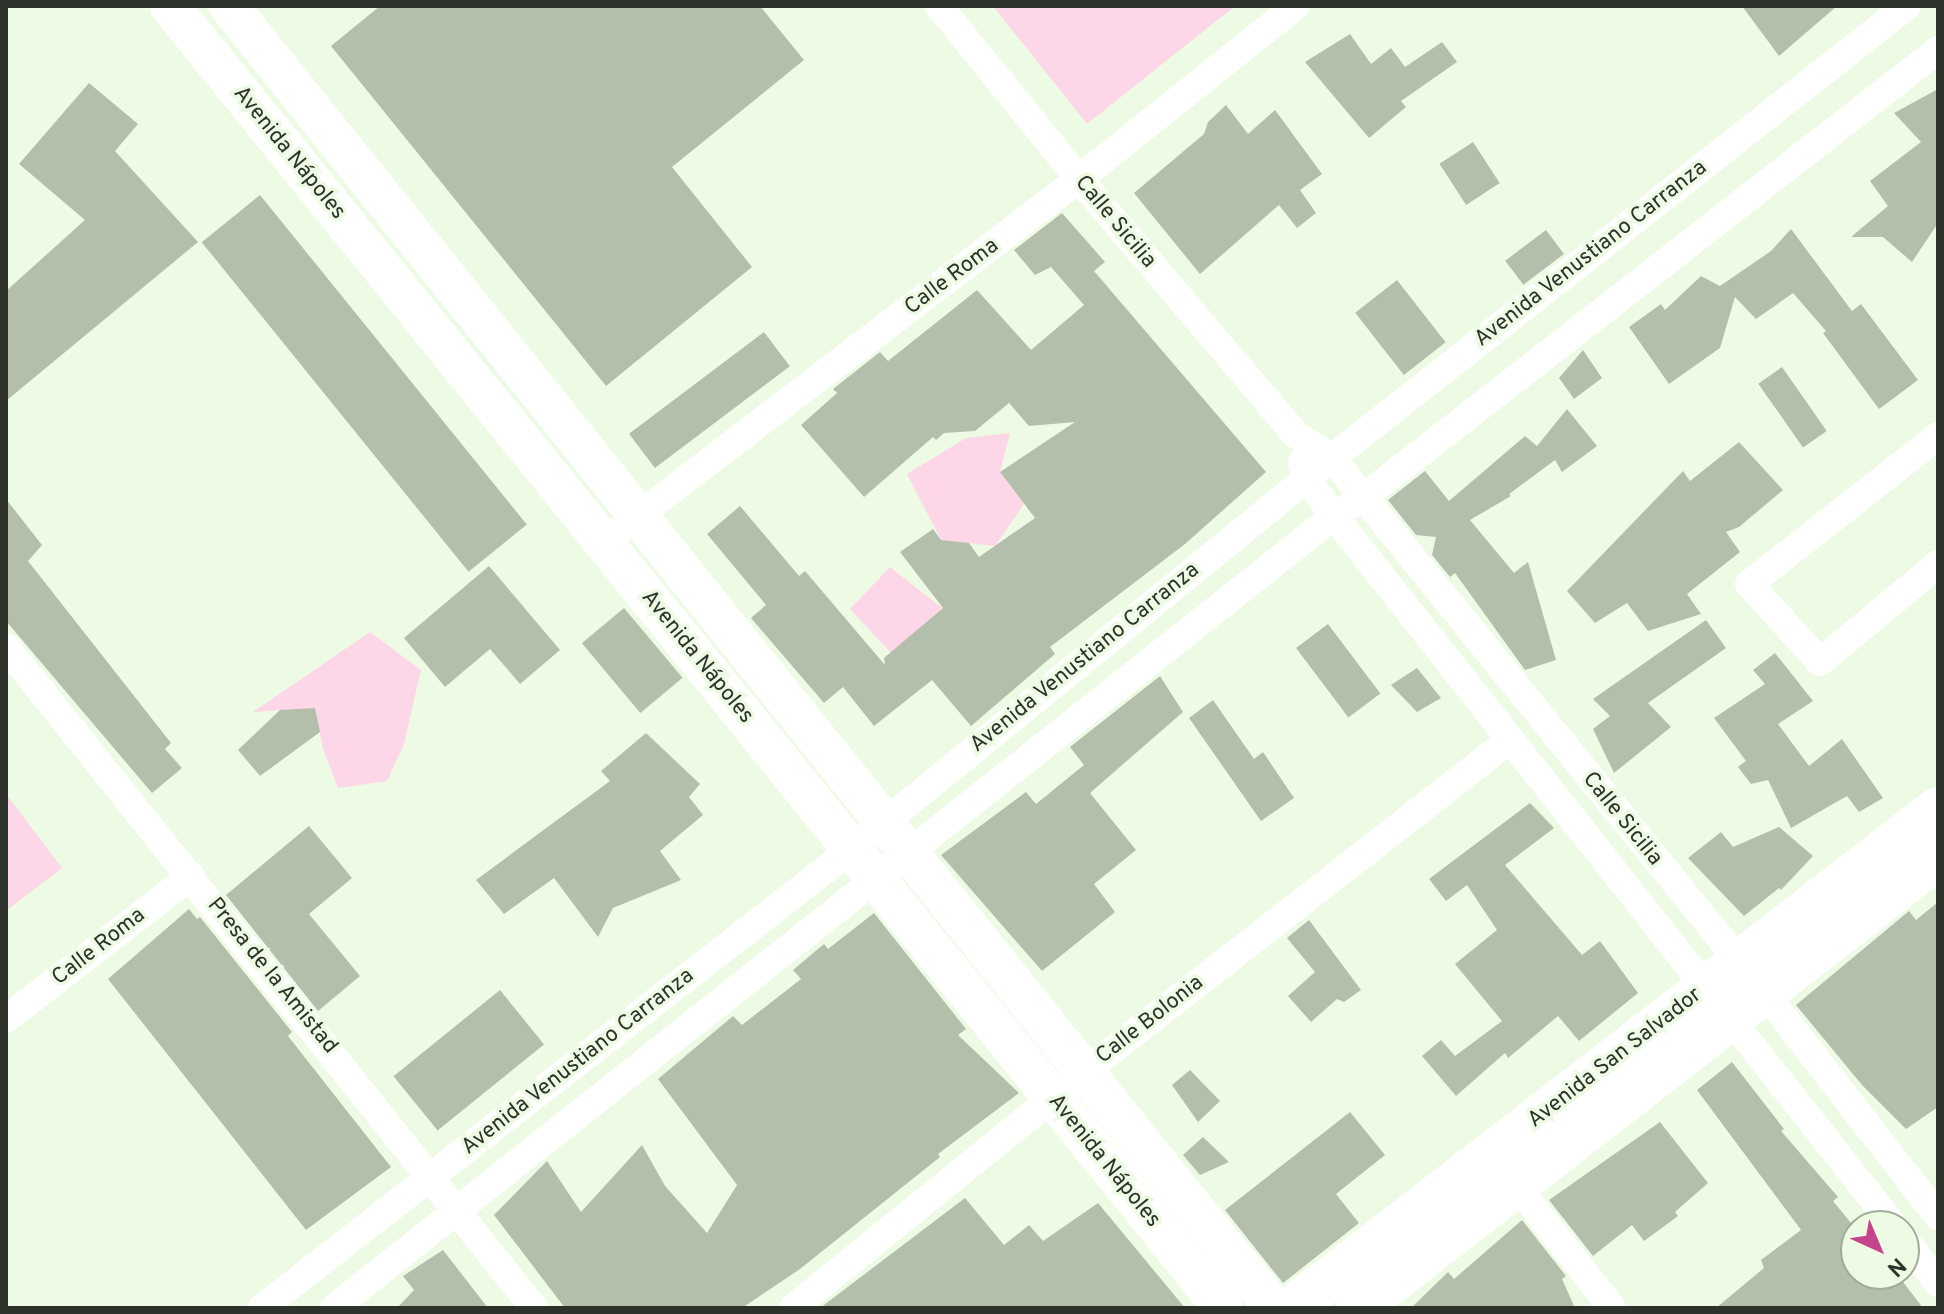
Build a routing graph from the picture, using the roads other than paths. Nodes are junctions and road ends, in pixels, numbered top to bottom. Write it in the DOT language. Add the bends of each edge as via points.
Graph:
graph roads {
  1 [pos="170,6"];
  2 [pos="229,6"];
  3 [pos="939,6"];
  4 [pos="1296,6"];
  5 [pos="1907,6"];
  6 [pos="1938,50"];
  7 [pos="1079,179"];
  8 [pos="454,287"];
  9 [pos="419,313"];
  10 [pos="1295,434"];
  11 [pos="1938,436"];
  12 [pos="1332,458"];
  13 [pos="1307,479"];
  14 [pos="1364,497"];
  15 [pos="1334,516"];
  16 [pos="638,517"];
  17 [pos="604,542"];
  18 [pos="1938,564"];
  19 [pos="6,647"];
  20 [pos="1511,739"];
  21 [pos="1938,809"];
  22 [pos="883,821"];
  23 [pos="909,854"];
  24 [pos="1938,857"];
  25 [pos="864,864"];
  26 [pos="191,876"];
  27 [pos="1735,990"];
  28 [pos="6,1019"];
  29 [pos="1084,1072"];
  30 [pos="1053,1097"];
  31 [pos="431,1175"];
  32 [pos="1516,1185"];
  33 [pos="1883,1210"];
  34 [pos="458,1212"];
  35 [pos="1938,1216"];
  36 [pos="1920,1260"];
  37 [pos="1938,1283"];
  38 [pos="262,1308"];
  39 [pos="334,1308"];
  40 [pos="534,1308"];
  41 [pos="793,1308"];
  42 [pos="1223,1308"];
  43 [pos="1274,1308"];
  44 [pos="1292,1308"];
  45 [pos="1358,1308"];
  46 [pos="1612,1308"];
  1 -- 9 [label="main road, Avenida Nápoles"];
  2 -- 8 [label="main road, Avenida Nápoles"];
  3 -- 7 [label="street, Calle Sicilia"];
  4 -- 7 [label="street, Calle Roma"];
  5 -- 12 [label="street, Avenida Venustiano Carranza"];
  6 -- 14 [label="street, Avenida Venustiano Carranza"];
  7 -- 10 [label="street, Calle Sicilia"];
  7 -- 16 [label="street, Calle Roma"];
  8 -- 9 [label="main road"];
  8 -- 16 [label="main road, Avenida Nápoles"];
  9 -- 17 [label="main road, Avenida Nápoles"];
  10 -- 12 [label="street, Calle Sicilia"];
  10 -- 13 [label="street, Calle Sicilia"];
  11 -- 18 [label="street" via="1749,584 1820,662"];
  12 -- 13 [label="street, Avenida Venustiano Carranza"];
  12 -- 14 [label="street, Calle Sicilia"];
  13 -- 15 [label="street, Calle Sicilia"];
  13 -- 22 [label="street, Avenida Venustiano Carranza"];
  14 -- 15 [label="street, Avenida Venustiano Carranza"];
  14 -- 27 [label="street, Calle Sicilia"];
  15 -- 20 [label="street, Calle Sicilia"];
  15 -- 23 [label="street, Avenida Venustiano Carranza"];
  16 -- 17 [label="street, Calle Roma"];
  16 -- 22 [label="main road, Avenida Nápoles"];
  17 -- 25 [label="main road, Avenida Nápoles"];
  19 -- 26 [label="street, Presa de la Amistad"];
  20 -- 27 [label="street, Calle Sicilia"];
  20 -- 29 [label="street, Calle Bolonia"];
  21 -- 27 [label="main road, Avenida San Salvador"];
  22 -- 23 [label="main road, Avenida Nápoles"];
  22 -- 25 [label="street, Avenida Venustiano Carranza"];
  23 -- 25 [label="street, Avenida Venustiano Carranza"];
  23 -- 29 [label="main road, Avenida Nápoles"];
  24 -- 27 [label="main road, Avenida San Salvador"];
  25 -- 30 [label="main road, Avenida Nápoles"];
  25 -- 31 [label="street, Avenida Venustiano Carranza"];
  25 -- 34 [label="street, Avenida Venustiano Carranza"];
  26 -- 28 [label="street, Calle Roma"];
  26 -- 31 [label="street, Presa de la Amistad"];
  27 -- 32 [label="main road, Avenida San Salvador"];
  27 -- 33 [label="street, Calle Sicilia"];
  27 -- 35 [label="street, Calle Sicilia"];
  27 -- 44 [label="main road, Avenida San Salvador"];
  29 -- 30 [label="street, Calle Bolonia"];
  29 -- 43 [label="main road, Avenida Nápoles"];
  30 -- 41 [label="street, Calle Bolonia"];
  30 -- 42 [label="main road, Avenida Nápoles"];
  31 -- 34 [label="street, Presa de la Amistad"];
  31 -- 38 [label="street, Avenida Venustiano Carranza"];
  32 -- 45 [label="main road, Avenida San Salvador"];
  32 -- 46 [label="street"];
  34 -- 39 [label="street, Avenida Venustiano Carranza"];
  34 -- 40 [label="street, Presa de la Amistad"];
  36 -- 37 [label="street"];
}
